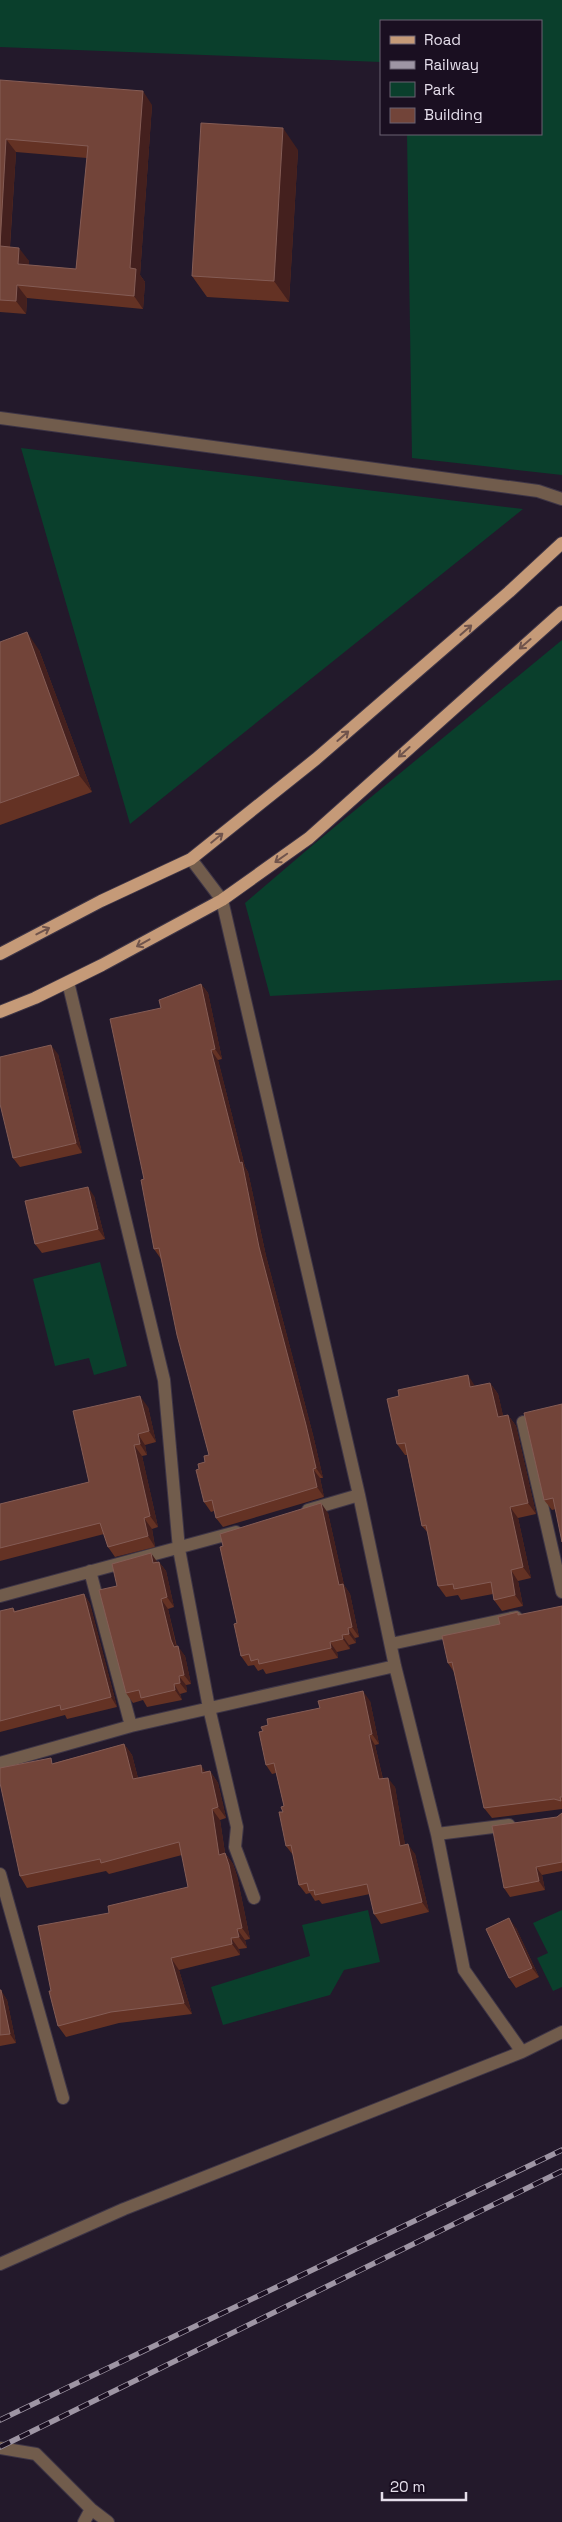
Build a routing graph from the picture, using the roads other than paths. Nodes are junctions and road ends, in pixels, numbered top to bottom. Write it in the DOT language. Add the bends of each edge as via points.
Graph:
graph roads {
  1 [pos="0,418"];
  2 [pos="562,499"];
  3 [pos="562,543"];
  4 [pos="562,612"];
  5 [pos="192,859"];
  6 [pos="222,900"];
  7 [pos="0,954"];
  8 [pos="68,982"];
  9 [pos="0,1012"];
  10 [pos="523,1422"];
  11 [pos="359,1495"];
  12 [pos="293,1515"];
  13 [pos="245,1529"];
  14 [pos="179,1549"];
  15 [pos="90,1571"];
  16 [pos="562,1592"];
  17 [pos="0,1596"];
  18 [pos="524,1615"];
  19 [pos="391,1644"];
  20 [pos="395,1666"];
  21 [pos="209,1708"];
  22 [pos="132,1726"];
  23 [pos="0,1763"];
  24 [pos="521,1824"];
  25 [pos="437,1834"];
  26 [pos="0,1874"];
  27 [pos="254,1898"];
  28 [pos="562,2032"];
  29 [pos="522,2052"];
  30 [pos="63,2098"];
  31 [pos="0,2264"];
  32 [pos="0,2448"];
  33 [pos="91,2509"];
  34 [pos="84,2522"];
  35 [pos="108,2522"];
  1 -- 2 [label="street" via="538,491"];
  5 -- 3 [label="main road, one-way" via="316,760"];
  4 -- 6 [label="main road, one-way" via="309,838"];
  5 -- 6 [label="street"];
  7 -- 5 [label="main road, one-way" via="101,901"];
  6 -- 8 [label="main road, one-way"];
  6 -- 11 [label="street"];
  8 -- 9 [label="main road"];
  8 -- 14 [label="street" via="164,1380"];
  10 -- 16 [label="street"];
  11 -- 12 [label="street"];
  11 -- 19 [label="street"];
  13 -- 14 [label="street"];
  14 -- 15 [label="street"];
  14 -- 21 [label="street"];
  15 -- 17 [label="street"];
  15 -- 22 [label="street"];
  18 -- 19 [label="street"];
  19 -- 20 [label="street"];
  20 -- 21 [label="street"];
  20 -- 25 [label="street"];
  21 -- 22 [label="street"];
  21 -- 27 [label="street" via="237,1827 235,1847"];
  22 -- 23 [label="street"];
  24 -- 25 [label="street"];
  25 -- 29 [label="street" via="464,1970"];
  26 -- 30 [label="street"];
  28 -- 29 [label="street"];
  29 -- 31 [label="street" via="124,2209"];
  32 -- 33 [label="street" via="36,2454"];
  33 -- 34 [label="street"];
  33 -- 35 [label="street"];
}
